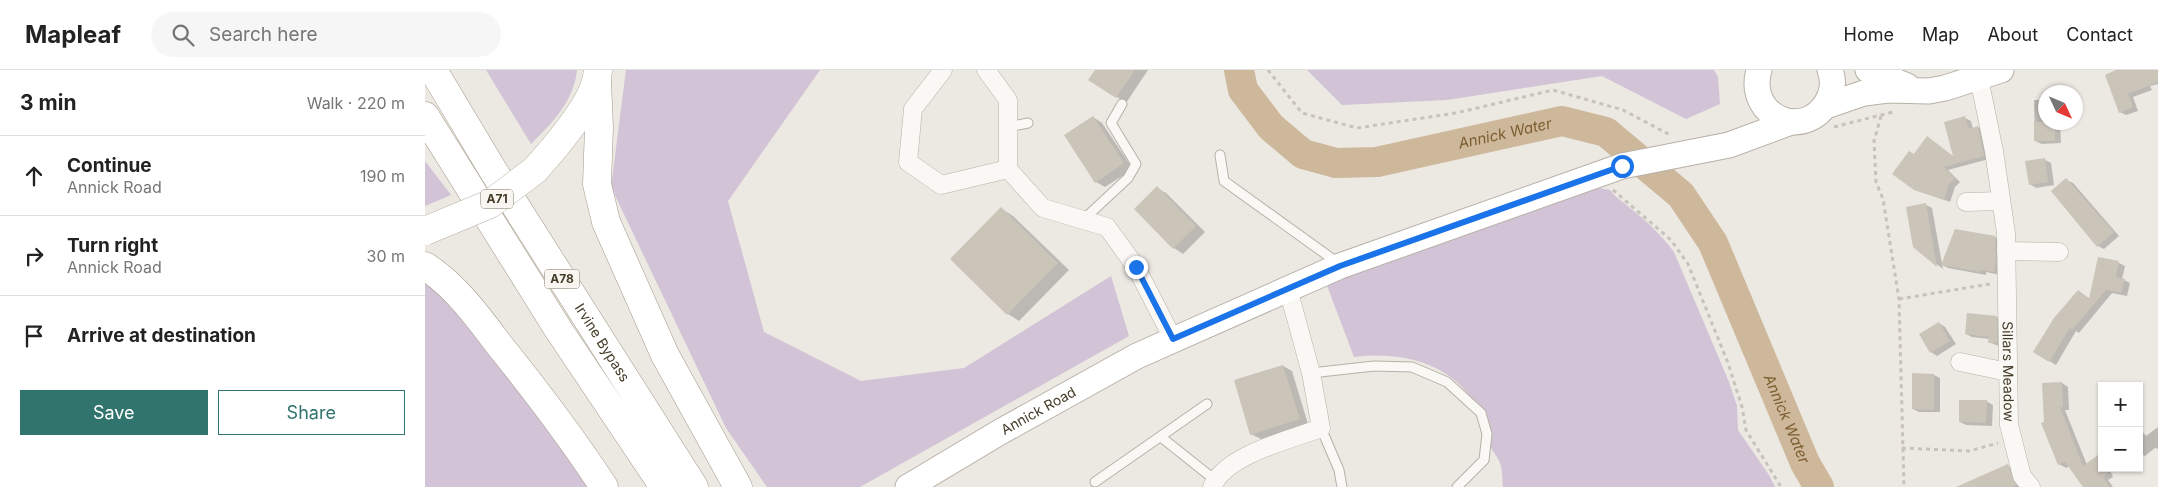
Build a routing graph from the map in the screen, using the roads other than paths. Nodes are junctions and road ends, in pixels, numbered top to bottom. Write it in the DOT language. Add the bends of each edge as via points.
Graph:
graph roads {
  1 [pos="433,70"];
  2 [pos="943,70"];
  3 [pos="986,70"];
  4 [pos="1830,70"];
  5 [pos="1867,70"];
  6 [pos="1990,74"];
  7 [pos="597,76"];
  8 [pos="1754,81"];
  9 [pos="1914,89"];
  10 [pos="1122,104"];
  11 [pos="1826,106"];
  12 [pos="425,116"];
  13 [pos="1791,122"];
  14 [pos="1028,123"];
  15 [pos="1008,126"];
  16 [pos="1729,145"];
  17 [pos="1220,155"];
  18 [pos="1008,169"];
  19 [pos="1966,202"];
  20 [pos="2001,202"];
  21 [pos="1082,220"];
  22 [pos="425,231"];
  23 [pos="2006,251"];
  24 [pos="2059,252"];
  25 [pos="425,266"];
  26 [pos="1343,266"];
  27 [pos="1288,289"];
  28 [pos="1173,339"];
  29 [pos="1960,362"];
  30 [pos="2008,372"];
  31 [pos="1311,373"];
  32 [pos="1207,404"];
  33 [pos="1321,428"];
  34 [pos="1161,437"];
  35 [pos="1095,482"];
  36 [pos="1214,483"];
  37 [pos="604,487"];
  38 [pos="664,487"];
  39 [pos="694,487"];
  40 [pos="738,487"];
  41 [pos="908,487"];
  42 [pos="1341,487"];
  43 [pos="1457,487"];
  44 [pos="2031,487"];
  1 -- 39 [label="main road, Irvine Bypass / A78"];
  2 -- 18 [label="street" via="913,109 908,162 941,185"];
  3 -- 15 [label="street" via="1008,100"];
  4 -- 11 [label="main road" via="1832,90"];
  5 -- 9 [label="main road"];
  6 -- 9 [label="main road" via="1945,88"];
  6 -- 20 [label="street, Sillars Meadow" via="1994,151"];
  7 -- 22 [label="main road, A71, bridge" via="580,113 535,170 489,204"];
  7 -- 40 [label="main road" via="597,184 606,222 665,355"];
  8 -- 13 [label="main road" via="1765,109 1775,117"];
  8 -- 16 [label="main road" via="1751,114"];
  9 -- 11 [label="main road" via="1864,93"];
  10 -- 21 [label="lane" via="1111,123 1136,164 1128,178"];
  11 -- 13 [label="main road, Annick Road" via="1807,120"];
  12 -- 38 [label="main road, Irvine Bypass / A78" via="558,329"];
  13 -- 16 [label="main road, Annick Road"];
  14 -- 15 [label="lane"];
  15 -- 18 [label="street"];
  16 -- 26 [label="main road, Annick Road" via="1622,166"];
  17 -- 26 [label="lane" via="1224,181"];
  18 -- 21 [label="street" via="1043,208"];
  19 -- 20 [label="street"];
  20 -- 23 [label="street, Sillars Meadow"];
  21 -- 28 [label="street" via="1107,227 1136,267"];
  23 -- 24 [label="street"];
  23 -- 30 [label="street, Sillars Meadow"];
  25 -- 37 [label="main road" via="464,300 575,444"];
  26 -- 27 [label="main road, Annick Road"];
  27 -- 28 [label="main road, Annick Road"];
  27 -- 31 [label="street"];
  28 -- 41 [label="main road, Annick Road" via="1034,413"];
  29 -- 30 [label="street"];
  30 -- 44 [label="street, Sillars Meadow" via="2009,425 2022,476"];
  31 -- 33 [label="street"];
  31 -- 43 [label="lane" via="1374,366 1412,367 1447,382 1481,413 1487,434 1484,460"];
  32 -- 34 [label="lane"];
  33 -- 36 [label="street" via="1234,462"];
  33 -- 42 [label="lane" via="1339,470"];
  34 -- 35 [label="lane"];
  34 -- 36 [label="lane"];
}
